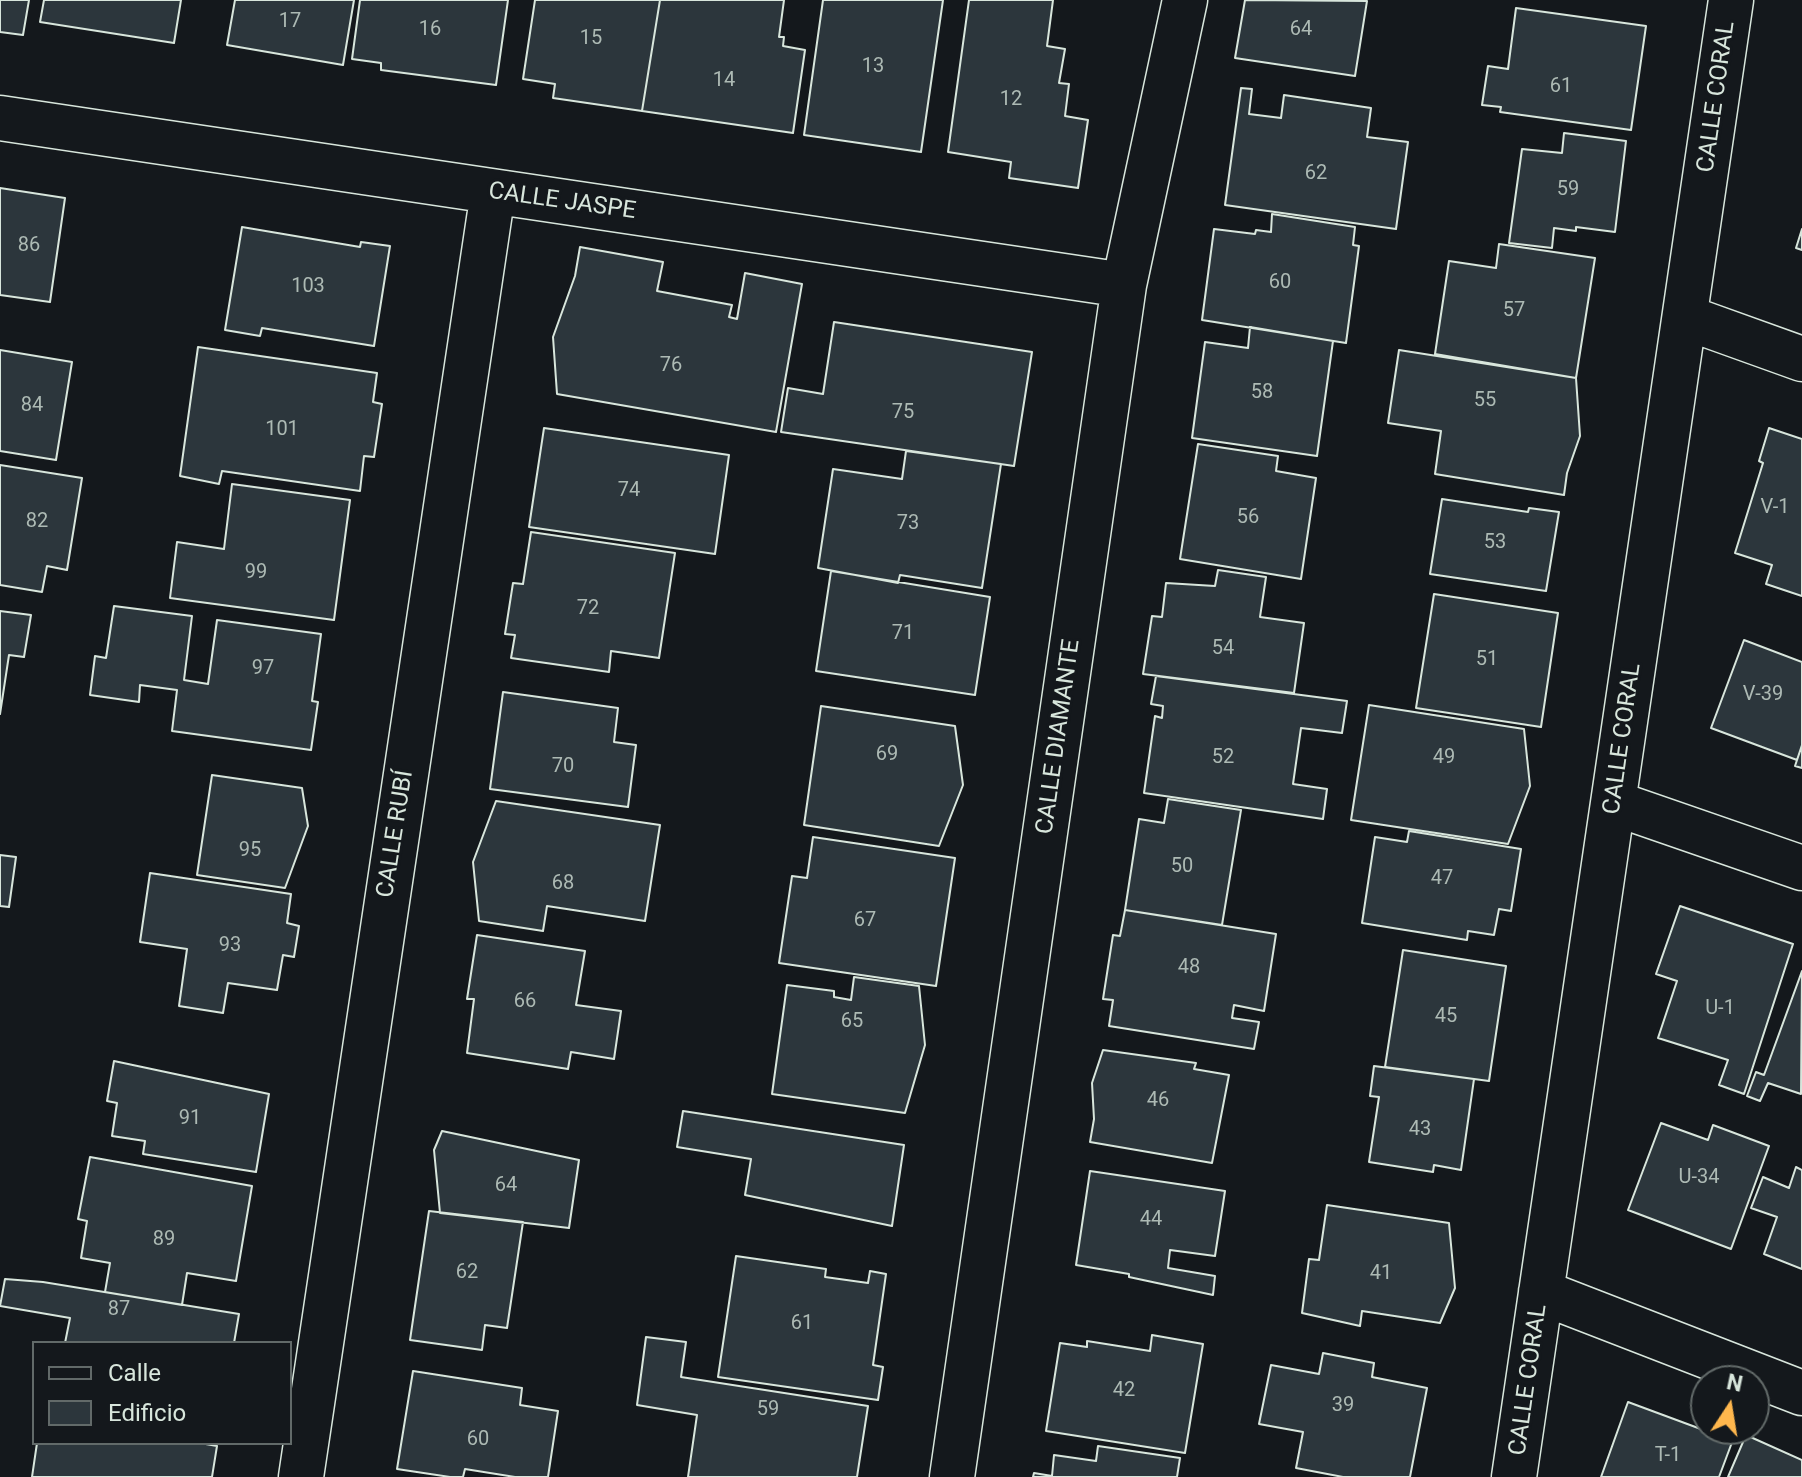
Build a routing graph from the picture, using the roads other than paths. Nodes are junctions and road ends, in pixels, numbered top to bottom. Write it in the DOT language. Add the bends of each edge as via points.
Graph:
graph roads {
  1 [pos="1185,0"];
  2 [pos="1731,0"];
  3 [pos="0,118"];
  4 [pos="493,192"];
  5 [pos="1124,285"];
  6 [pos="1685,317"];
  7 [pos="1802,359"];
  8 [pos="1614,803"];
  9 [pos="1802,868"];
  10 [pos="1541,1292"];
  11 [pos="1802,1393"];
  12 [pos="301,1477"];
  13 [pos="952,1477"];
  14 [pos="1514,1477"];
  1 -- 5 [label="street, CALLE DIAMANTE"];
  2 -- 6 [label="street, CALLE CORAL"];
  3 -- 4 [label="street, CALLE JASPE"];
  4 -- 5 [label="street, CALLE JASPE"];
  4 -- 12 [label="street, CALLE RUBÍ"];
  5 -- 13 [label="street, CALLE DIAMANTE"];
  6 -- 7 [label="street"];
  6 -- 8 [label="street, CALLE CORAL"];
  8 -- 9 [label="street"];
  8 -- 10 [label="street, CALLE CORAL"];
  10 -- 11 [label="street"];
  10 -- 14 [label="street, CALLE CORAL"];
}
